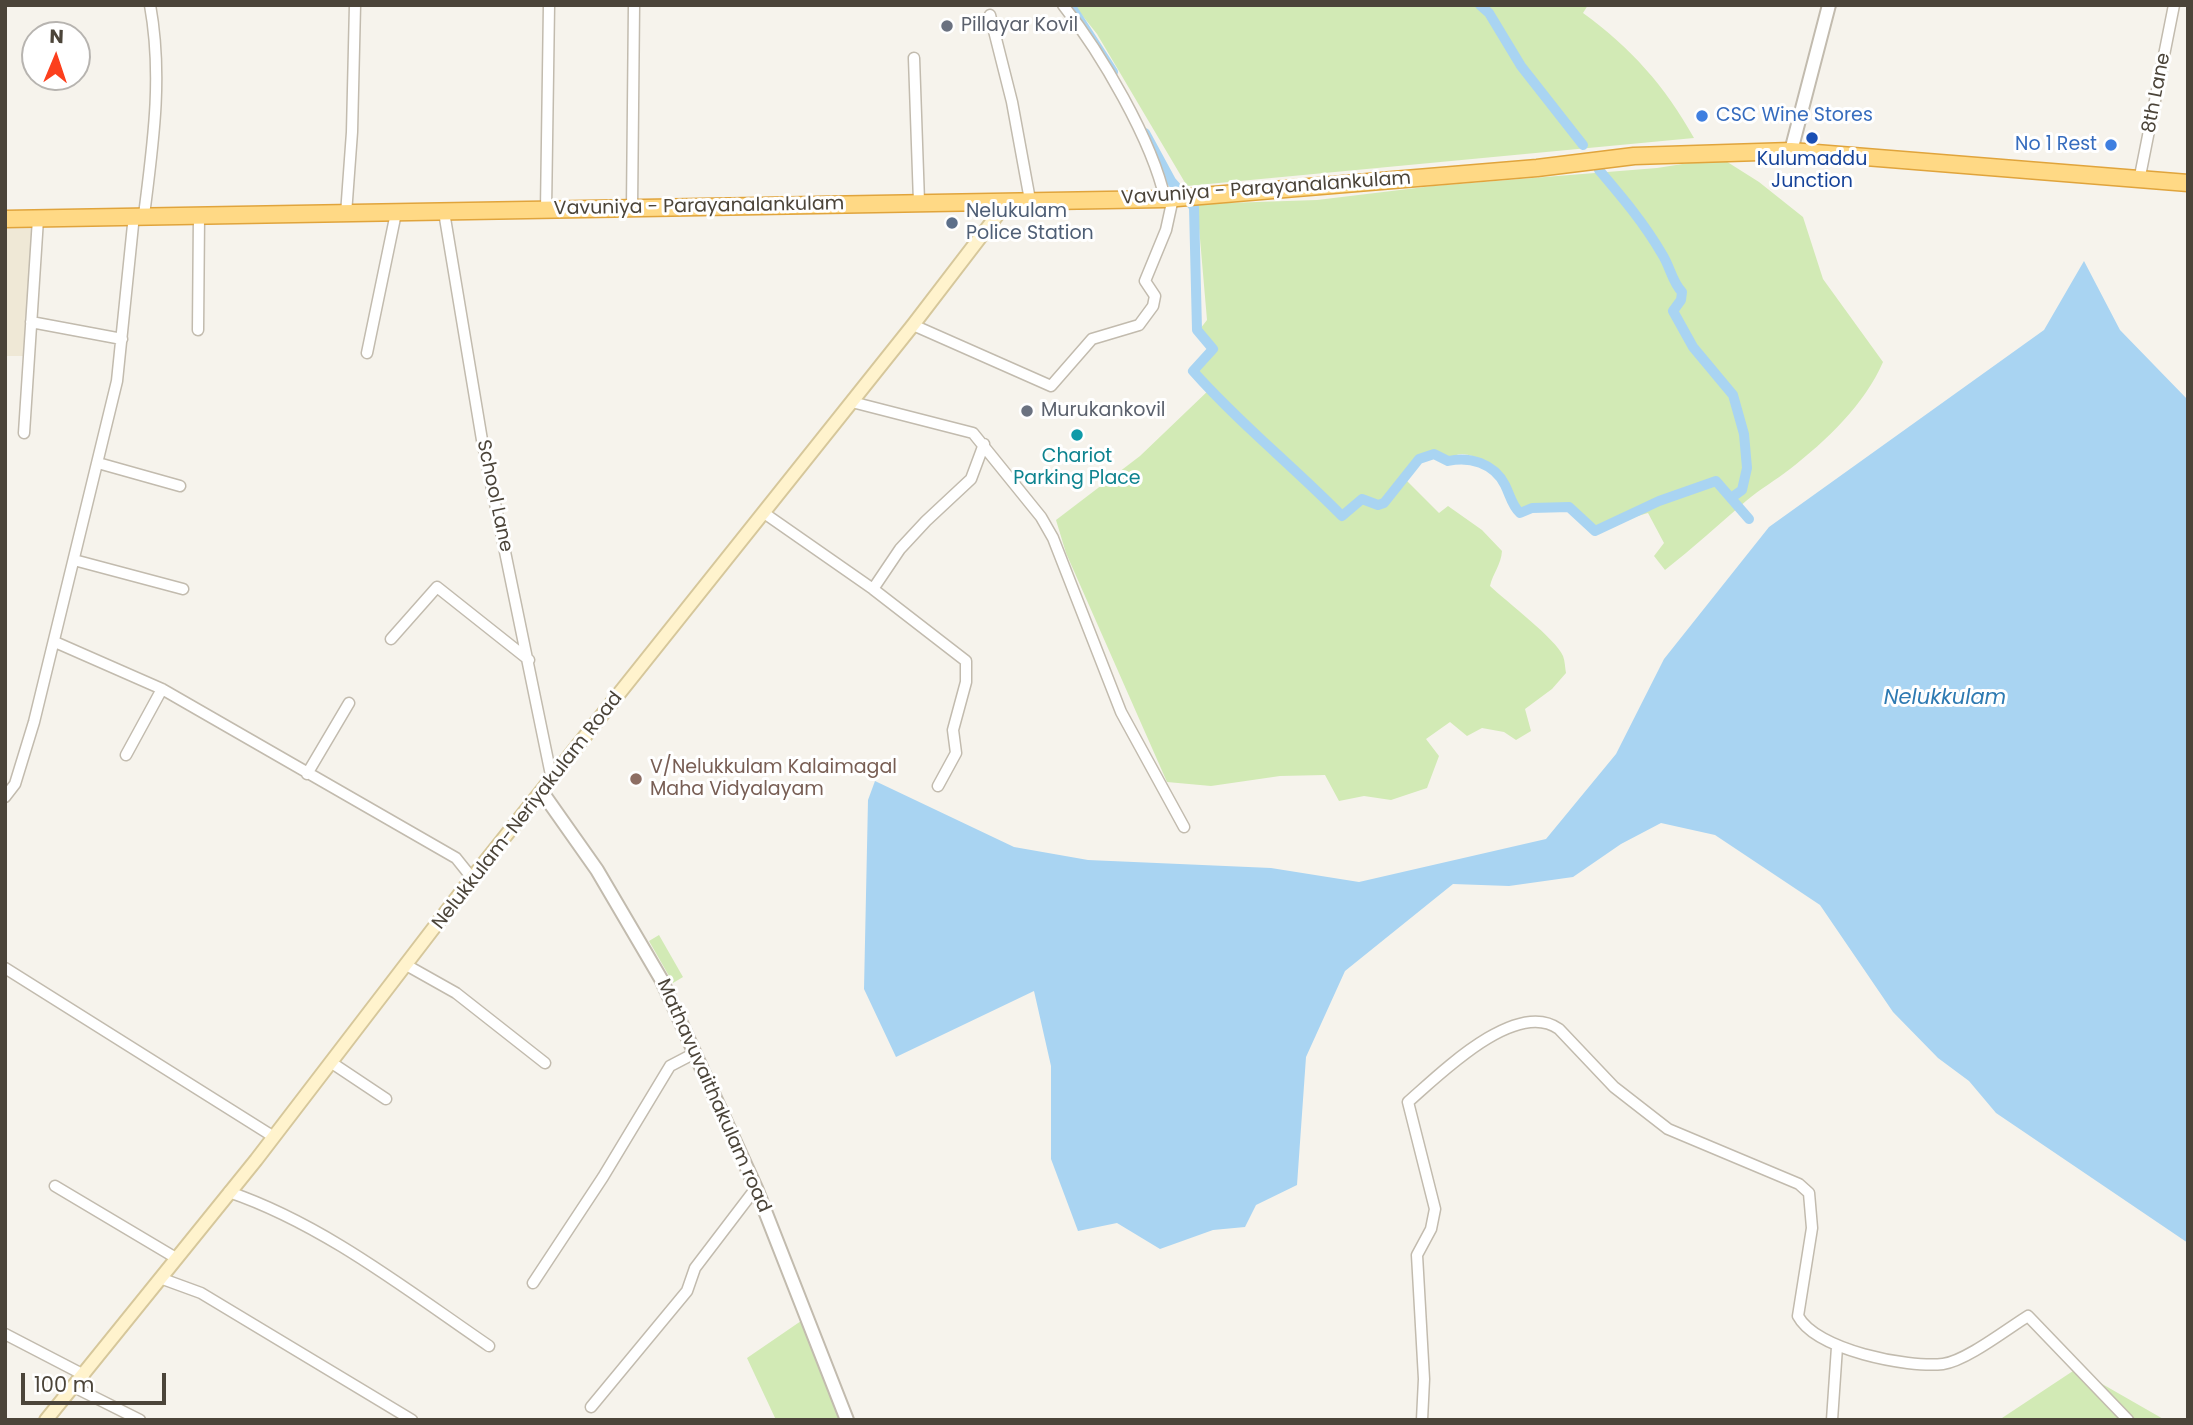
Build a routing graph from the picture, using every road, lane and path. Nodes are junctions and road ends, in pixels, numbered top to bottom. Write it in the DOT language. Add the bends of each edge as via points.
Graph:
graph roads {
  1 [pos="150,5"];
  2 [pos="355,5"];
  3 [pos="549,5"];
  4 [pos="634,5"];
  5 [pos="1063,5"];
  6 [pos="1829,5"];
  7 [pos="2174,5"];
  8 [pos="990,15"];
  9 [pos="914,58"];
  10 [pos="1791,151"];
  11 [pos="2139,181"];
  12 [pos="2188,183"];
  13 [pos="1169,199"];
  14 [pos="1030,200"];
  15 [pos="1008,201"];
  16 [pos="919,202"];
  17 [pos="632,208"];
  18 [pos="546,210"];
  19 [pos="443,212"];
  20 [pos="396,213"];
  21 [pos="346,214"];
  22 [pos="139,215"];
  23 [pos="200,215"];
  24 [pos="5,219"];
  25 [pos="37,219"];
  26 [pos="31,322"];
  27 [pos="914,325"];
  28 [pos="198,330"];
  29 [pos="122,339"];
  30 [pos="367,353"];
  31 [pos="852,402"];
  32 [pos="24,433"];
  33 [pos="984,443"];
  34 [pos="97,463"];
  35 [pos="180,485"];
  36 [pos="764,513"];
  37 [pos="74,560"];
  38 [pos="183,589"];
  39 [pos="873,589"];
  40 [pos="391,639"];
  41 [pos="55,642"];
  42 [pos="529,660"];
  43 [pos="162,689"];
  44 [pos="349,703"];
  45 [pos="126,755"];
  46 [pos="307,774"];
  47 [pos="552,780"];
  48 [pos="938,786"];
  49 [pos="542,792"];
  50 [pos="5,797"];
  51 [pos="1184,827"];
  52 [pos="472,878"];
  53 [pos="408,966"];
  54 [pos="5,968"];
  55 [pos="692,1054"];
  56 [pos="332,1063"];
  57 [pos="545,1063"];
  58 [pos="386,1099"];
  59 [pos="274,1137"];
  60 [pos="55,1186"];
  61 [pos="756,1188"];
  62 [pos="229,1192"];
  63 [pos="176,1258"];
  64 [pos="160,1279"];
  65 [pos="533,1283"];
  66 [pos="5,1334"];
  67 [pos="489,1346"];
  68 [pos="1837,1347"];
  69 [pos="84,1374"];
  70 [pos="74,1387"];
  71 [pos="591,1407"];
  72 [pos="46,1420"];
  73 [pos="140,1420"];
  74 [pos="412,1420"];
  75 [pos="847,1420"];
  76 [pos="1422,1420"];
  77 [pos="1832,1420"];
  78 [pos="2127,1420"];
  1 -- 22 [label="street" via="158,111"];
  2 -- 21 [label="street"];
  3 -- 18 [label="street"];
  4 -- 17 [label="street"];
  5 -- 13 [label="street" via="1108,69"];
  6 -- 10 [label="street"];
  7 -- 11 [label="street, 8th Lane"];
  8 -- 14 [label="street"];
  9 -- 16 [label="street"];
  10 -- 11 [label="highway, Vavuniya - Parayanalankulam"];
  10 -- 13 [label="highway, Vavuniya - Parayanalankulam" via="1634,156"];
  11 -- 12 [label="highway, Vavuniya - Parayanalankulam"];
  13 -- 14 [label="highway, Vavuniya - Parayanalankulam"];
  13 -- 27 [label="street" via="1166,230 1146,281 1155,296 1153,306 1139,326 1092,339 1051,386"];
  14 -- 15 [label="highway, Vavuniya - Parayanalankulam"];
  15 -- 16 [label="highway, Vavuniya - Parayanalankulam"];
  15 -- 27 [label="main road, Nelukkulam-Neriyakulam Road"];
  16 -- 17 [label="highway, Vavuniya - Parayanalankulam"];
  17 -- 18 [label="highway, Vavuniya - Parayanalankulam"];
  18 -- 19 [label="highway, Vavuniya - Parayanalankulam"];
  19 -- 20 [label="highway, Vavuniya - Parayanalankulam"];
  19 -- 42 [label="street, School Lane" via="482,440"];
  20 -- 21 [label="highway, Vavuniya - Parayanalankulam"];
  20 -- 30 [label="street"];
  21 -- 23 [label="highway, Vavuniya - Parayanalankulam"];
  22 -- 23 [label="highway, Vavuniya - Parayanalankulam"];
  22 -- 25 [label="highway, Vavuniya - Parayanalankulam"];
  22 -- 29 [label="street"];
  23 -- 28 [label="street"];
  24 -- 25 [label="highway, Vavuniya - Parayanalankulam"];
  25 -- 26 [label="street"];
  26 -- 29 [label="street"];
  26 -- 32 [label="street"];
  27 -- 31 [label="main road, Nelukkulam-Neriyakulam Road"];
  29 -- 34 [label="street"];
  31 -- 33 [label="street" via="941,423 973,433"];
  31 -- 36 [label="main road, Nelukkulam-Neriyakulam Road"];
  33 -- 39 [label="street" via="971,479 909,540"];
  33 -- 51 [label="street" via="1053,538 1121,712"];
  34 -- 35 [label="street"];
  34 -- 37 [label="street"];
  36 -- 39 [label="street"];
  36 -- 47 [label="main road, Nelukkulam-Neriyakulam Road"];
  37 -- 38 [label="street"];
  37 -- 41 [label="street"];
  39 -- 48 [label="street" via="966,661 966,681 953,730 956,752"];
  40 -- 42 [label="street" via="437,587"];
  41 -- 43 [label="street"];
  41 -- 50 [label="street" via="15,784"];
  42 -- 47 [label="street, School Lane"];
  43 -- 45 [label="street"];
  43 -- 46 [label="street"];
  44 -- 46 [label="street"];
  46 -- 52 [label="street" via="456,858"];
  47 -- 49 [label="main road, Nelukkulam-Neriyakulam Road"];
  49 -- 52 [label="main road, Nelukkulam-Neriyakulam Road"];
  49 -- 55 [label="street, Mathavuvaithakulam road" via="597,870 661,979"];
  52 -- 53 [label="main road, Nelukkulam-Neriyakulam Road"];
  53 -- 56 [label="main road, Nelukkulam-Neriyakulam Road"];
  53 -- 57 [label="street" via="456,993"];
  54 -- 59 [label="street"];
  55 -- 61 [label="street, Mathavuvaithakulam road"];
  55 -- 65 [label="street" via="670,1066"];
  56 -- 58 [label="street"];
  56 -- 59 [label="main road, Nelukkulam-Neriyakulam Road"];
  59 -- 62 [label="main road, Nelukkulam-Neriyakulam Road"];
  60 -- 63 [label="street"];
  61 -- 71 [label="street" via="695,1268 687,1291"];
  61 -- 75 [label="street, Mathavuvaithakulam road"];
  62 -- 63 [label="main road, Nelukkulam-Neriyakulam Road"];
  62 -- 67 [label="street" via="270,1206"];
  63 -- 64 [label="main road, Nelukkulam-Neriyakulam Road"];
  64 -- 69 [label="main road, Nelukkulam-Neriyakulam Road"];
  64 -- 74 [label="street" via="201,1293"];
  66 -- 69 [label="street"];
  68 -- 76 [label="street" via="1803,1325 1798,1316 1812,1228 1809,1193 1799,1184 1668,1129 1614,1087 1559,1029 1528,1020 1508,1027 1449,1066 1408,1102 1435,1209 1432,1230 1417,1255"];
  68 -- 77 [label="street"];
  68 -- 78 [label="street" via="1944,1364 2028,1316"];
  69 -- 70 [label="main road, Nelukkulam-Neriyakulam Road"];
  70 -- 72 [label="main road, Nelukkulam-Neriyakulam Road"];
  70 -- 73 [label="street"];
}
